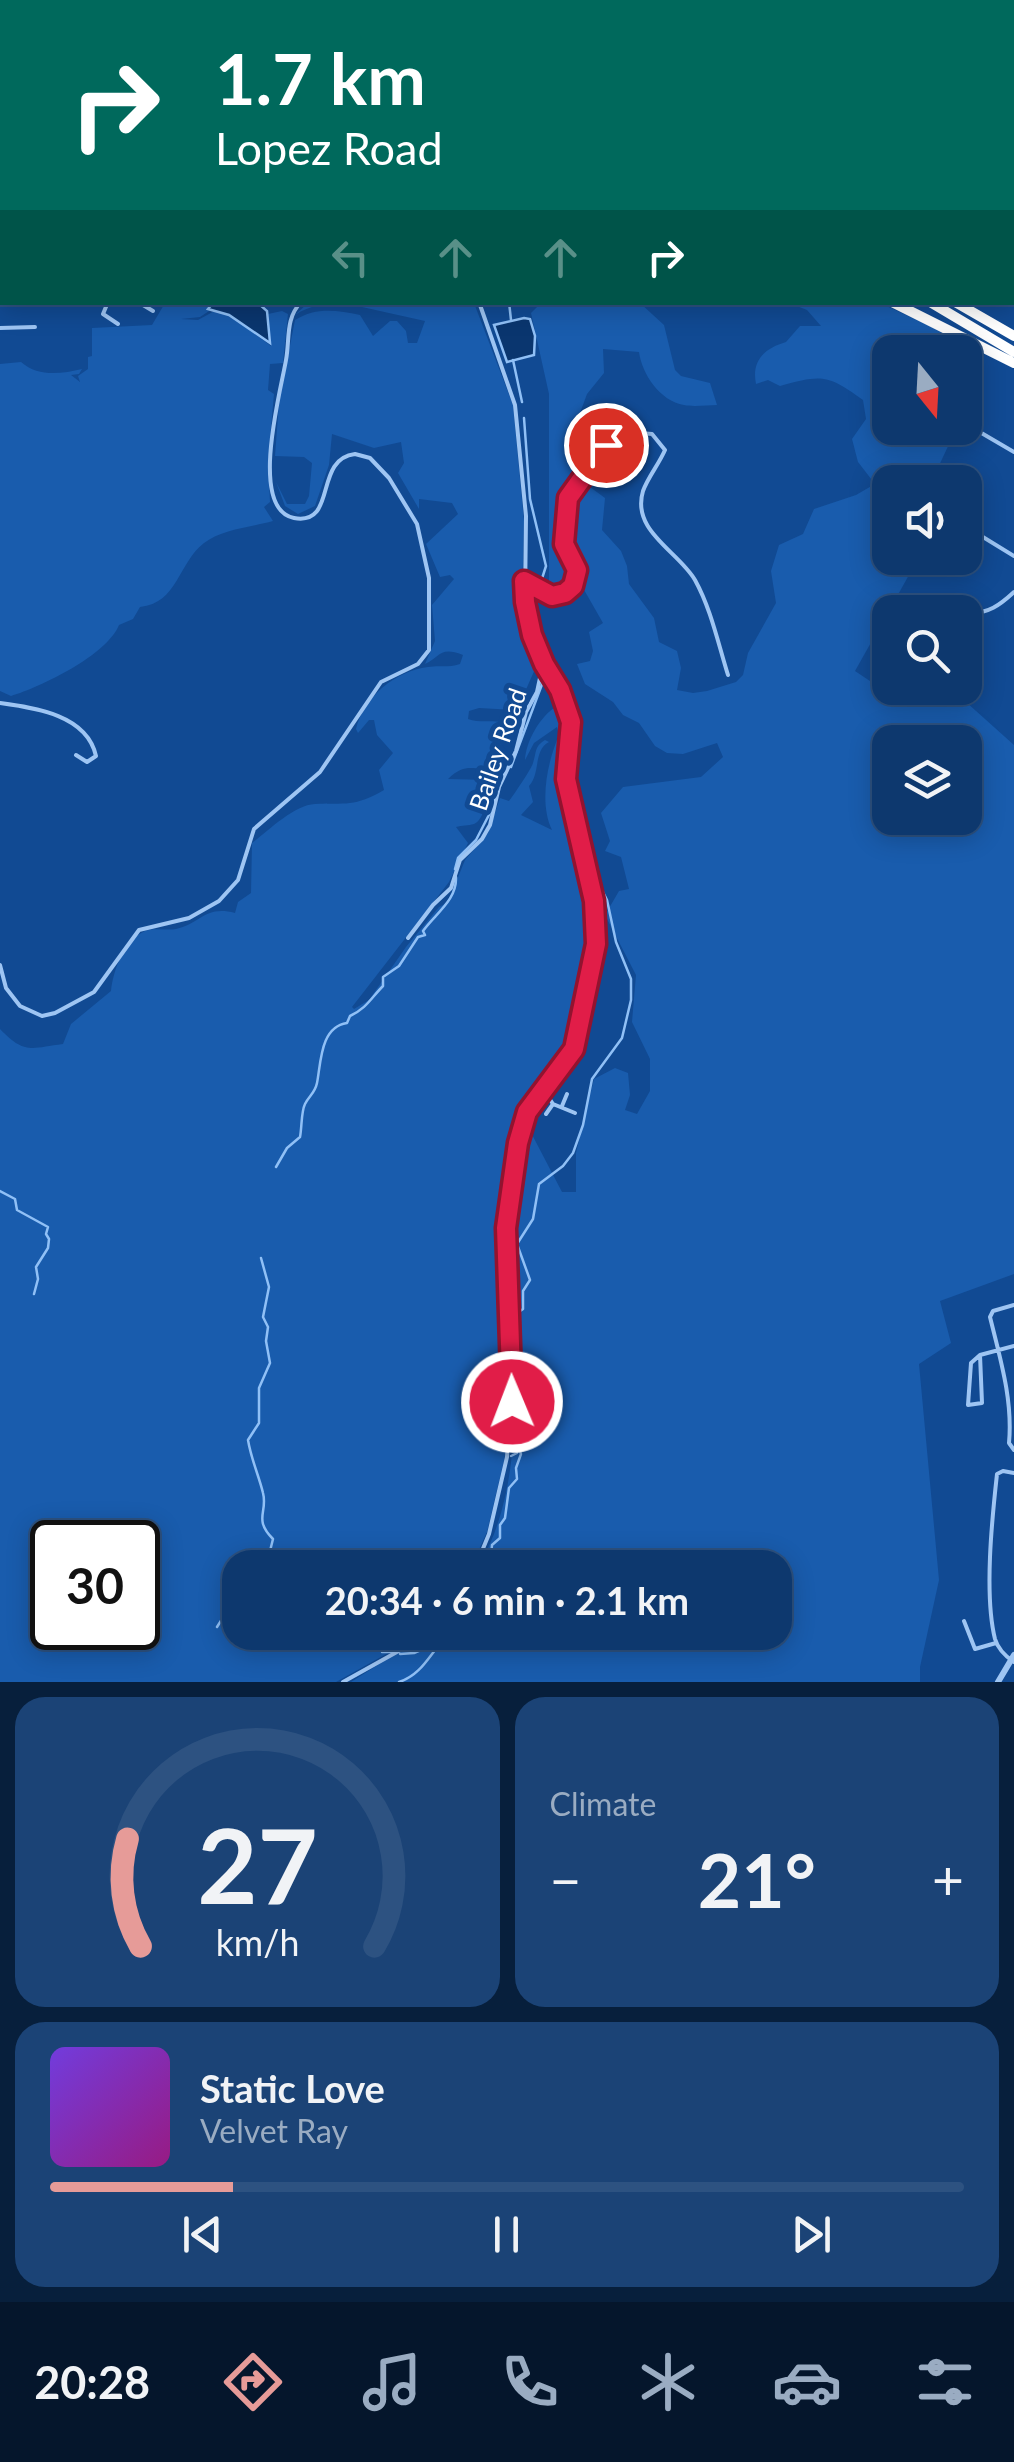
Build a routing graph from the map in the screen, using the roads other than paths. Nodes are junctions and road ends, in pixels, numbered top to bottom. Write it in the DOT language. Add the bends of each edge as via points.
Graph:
graph roads {
  1 [pos="107,305"];
  2 [pos="142,305"];
  3 [pos="299,305"];
  4 [pos="481,305"];
  5 [pos="898,305"];
  6 [pos="935,305"];
  7 [pos="960,305"];
  8 [pos="972,305"];
  9 [pos="153,312"];
  10 [pos="118,324"];
  11 [pos="35,327"];
  12 [pos="0,328"];
  13 [pos="1014,336"];
  14 [pos="1014,352"];
  15 [pos="1014,363"];
  16 [pos="982,432"];
  17 [pos="1014,452"];
  18 [pos="982,536"];
  19 [pos="1014,556"];
  20 [pos="524,581"];
  21 [pos="1014,592"];
  22 [pos="982,614"];
  23 [pos="544,664"];
  24 [pos="728,675"];
  25 [pos="0,703"];
  26 [pos="76,754"];
  27 [pos="408,938"];
  28 [pos="0,965"];
  29 [pos="543,1089"];
  30 [pos="567,1094"];
  31 [pos="552,1104"];
  32 [pos="562,1106"];
  33 [pos="574,1113"];
  34 [pos="546,1114"];
  35 [pos="1014,1305"];
  36 [pos="1014,1346"];
  37 [pos="1001,1350"];
  38 [pos="980,1355"];
  39 [pos="1012,1448"];
  40 [pos="1014,1472"];
  41 [pos="482,1550"];
  42 [pos="964,1621"];
  43 [pos="996,1644"];
  44 [pos="400,1650"];
  45 [pos="1013,1659"];
  46 [pos="343,1682"];
  47 [pos="998,1682"];
  1 -- 10 [label="street" via="103,314"];
  2 -- 9 [label="street"];
  3 -- 28 [label="street" via="275,411 271,467 277,505 288,516 307,517 320,508 340,458 355,454 374,462 403,497 420,532 430,578 429,650 422,661 380,682 320,772 254,829 238,880 219,901 189,918 139,930 94,992 42,1016 20,1006"];
  4 -- 20 [label="street" via="515,406 526,516"];
  5 -- 15 [label="highway"];
  6 -- 14 [label="highway"];
  7 -- 13 [label="highway"];
  8 -- 13 [label="highway"];
  11 -- 12 [label="street"];
  16 -- 17 [label="street"];
  18 -- 19 [label="street"];
  20 -- 23 [label="street" via="526,611"];
  20 -- 24 [label="street" via="552,596 573,586 577,570 564,544 568,498 606,445 648,433 665,450 642,494 648,527 701,592"];
  21 -- 22 [label="street"];
  23 -- 27 [label="street, Bailey Road" via="490,825 460,860 452,888"];
  23 -- 29 [label="street" via="571,722 566,779 594,901 596,944 574,1049"];
  25 -- 26 [label="street" via="74,724 96,752 90,762"];
  29 -- 31 [label="street"];
  29 -- 41 [label="street" via="518,1143 506,1228 510,1424 504,1475"];
  30 -- 32 [label="street"];
  31 -- 32 [label="street"];
  31 -- 34 [label="street"];
  32 -- 33 [label="street"];
  35 -- 37 [label="street" via="991,1314"];
  36 -- 37 [label="street"];
  37 -- 38 [label="street"];
  37 -- 39 [label="street"];
  38 -- 38 [label="street" via="982,1403 968,1405 971,1362"];
  40 -- 43 [label="street" via="996,1478 990,1566"];
  42 -- 43 [label="street" via="976,1649"];
  43 -- 45 [label="street"];
  44 -- 46 [label="street"];
  45 -- 47 [label="street"];
}
